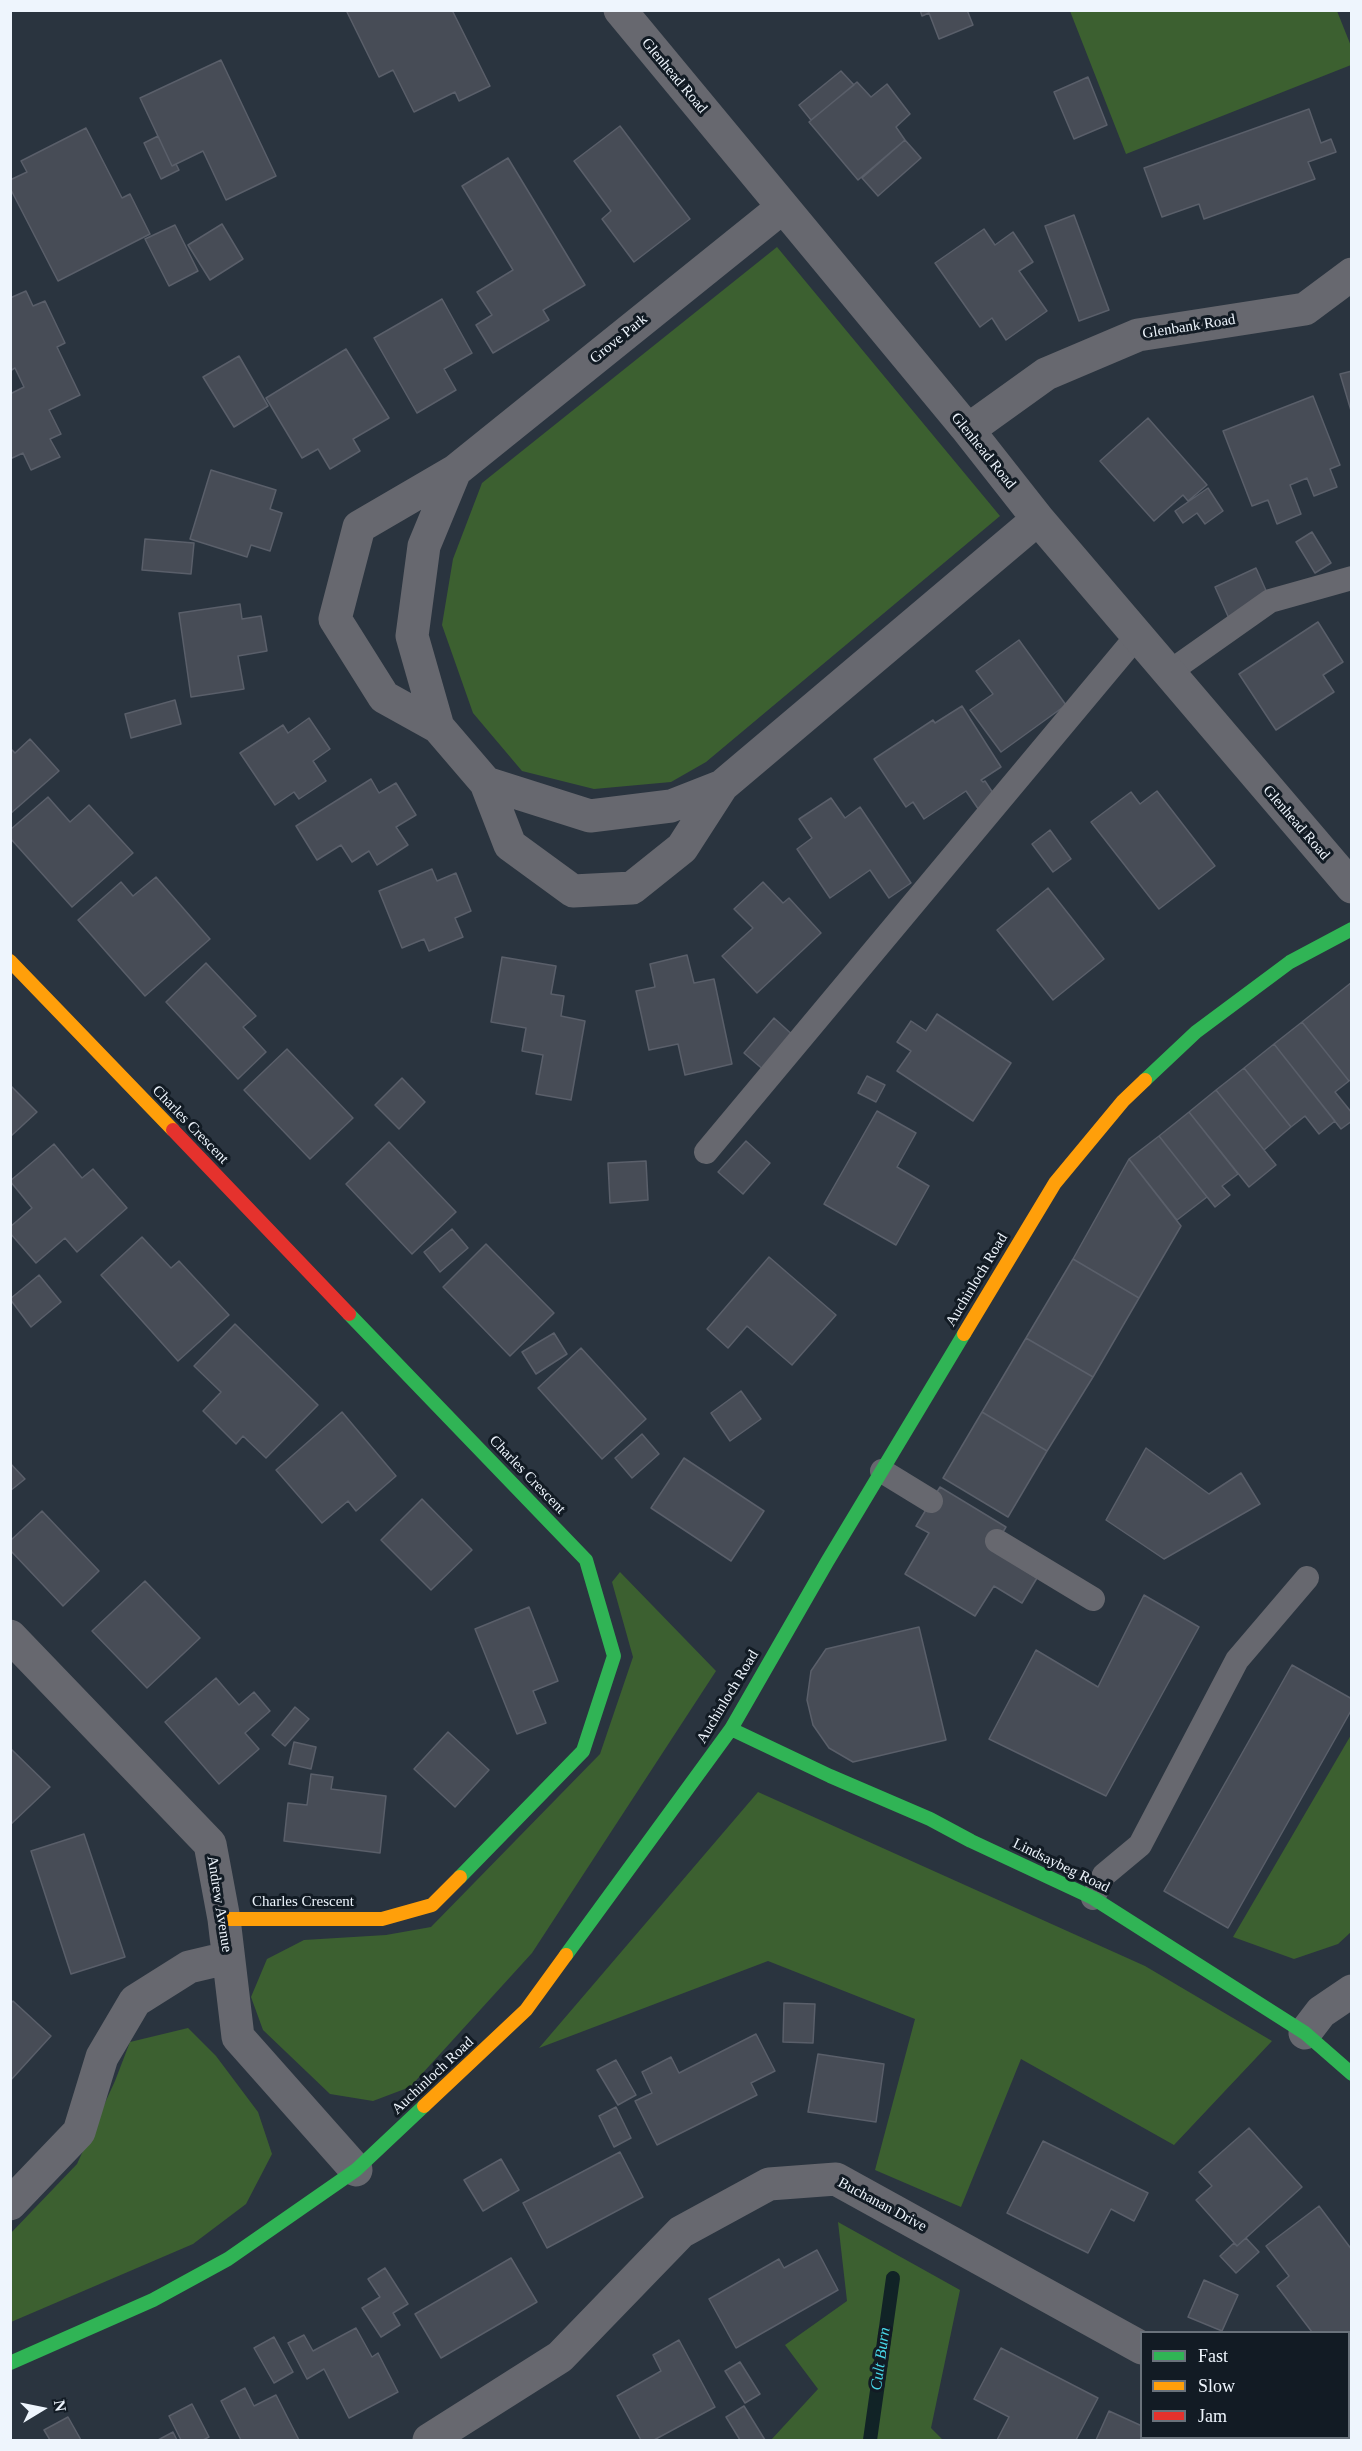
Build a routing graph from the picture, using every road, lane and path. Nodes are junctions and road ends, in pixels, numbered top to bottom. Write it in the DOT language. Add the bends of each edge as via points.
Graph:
graph roads {
  1 [pos="620,10"];
  2 [pos="783,207"];
  3 [pos="1352,274"];
  4 [pos="968,430"];
  5 [pos="455,471"];
  6 [pos="1038,519"];
  7 [pos="1352,578"];
  8 [pos="1137,636"];
  9 [pos="1168,673"];
  10 [pos="438,727"];
  11 [pos="486,783"];
  12 [pos="722,786"];
  13 [pos="1352,887"];
  14 [pos="1352,929"];
  15 [pos="10,962"];
  16 [pos="706,1152"];
  17 [pos="882,1471"];
  18 [pos="931,1501"];
  19 [pos="997,1541"];
  20 [pos="1307,1578"];
  21 [pos="1093,1599"];
  22 [pos="10,1636"];
  23 [pos="731,1729"];
  24 [pos="1093,1898"];
  25 [pos="224,1919"];
  26 [pos="227,1958"];
  27 [pos="1352,1991"];
  28 [pos="1305,2033"];
  29 [pos="1352,2074"];
  30 [pos="356,2170"];
  31 [pos="10,2204"];
  32 [pos="1140,2347"];
  33 [pos="10,2363"];
  34 [pos="429,2440"];
  1 -- 2 [label="street, Glenhead Road"];
  2 -- 4 [label="street, Glenhead Road"];
  2 -- 5 [label="street, Grove Park"];
  3 -- 4 [label="street, Glenbank Road" via="1305,309 1138,335 1046,374"];
  4 -- 6 [label="street, Glenhead Road"];
  5 -- 10 [label="street, Grove Park" via="424,546 412,636"];
  5 -- 10 [label="street, Grove Park" via="359,527 336,619 384,697"];
  6 -- 8 [label="street, Glenhead Road"];
  6 -- 12 [label="street, Grove Park"];
  7 -- 9 [label="lane" via="1270,601"];
  8 -- 9 [label="street, Glenhead Road"];
  8 -- 16 [label="lane"];
  9 -- 13 [label="street, Glenhead Road"];
  10 -- 11 [label="street, Grove Park"];
  11 -- 12 [label="street, Grove Park" via="590,816 671,806"];
  11 -- 12 [label="street, Grove Park" via="510,845 573,891 632,888 682,848"];
  14 -- 17 [label="main road, Auchinloch Road" via="1290,962 1206,1025 1123,1101 1055,1183"];
  15 -- 25 [label="main road, Charles Crescent" via="586,1560 614,1656 583,1751 432,1905 382,1919"];
  17 -- 18 [label="lane"];
  17 -- 23 [label="main road, Auchinloch Road"];
  19 -- 21 [label="lane"];
  20 -- 24 [label="lane" via="1237,1660 1140,1845 1104,1875"];
  22 -- 25 [label="street, Andrew Avenue" via="210,1844"];
  23 -- 24 [label="main road, Lindsaybeg Road"];
  23 -- 30 [label="main road, Auchinloch Road" via="526,2010"];
  24 -- 28 [label="main road, Lindsaybeg Road"];
  25 -- 26 [label="street, Andrew Avenue"];
  26 -- 30 [label="street, Andrew Avenue" via="238,2037"];
  26 -- 31 [label="street" via="189,1967 135,2001 102,2057 79,2132"];
  27 -- 28 [label="street" via="1321,2012"];
  28 -- 29 [label="main road, Lindsaybeg Road"];
  30 -- 33 [label="main road, Auchinloch Road" via="228,2259 153,2300"];
  32 -- 34 [label="street, Buchanan Drive" via="836,2179 769,2184 681,2232 560,2357"];
}
